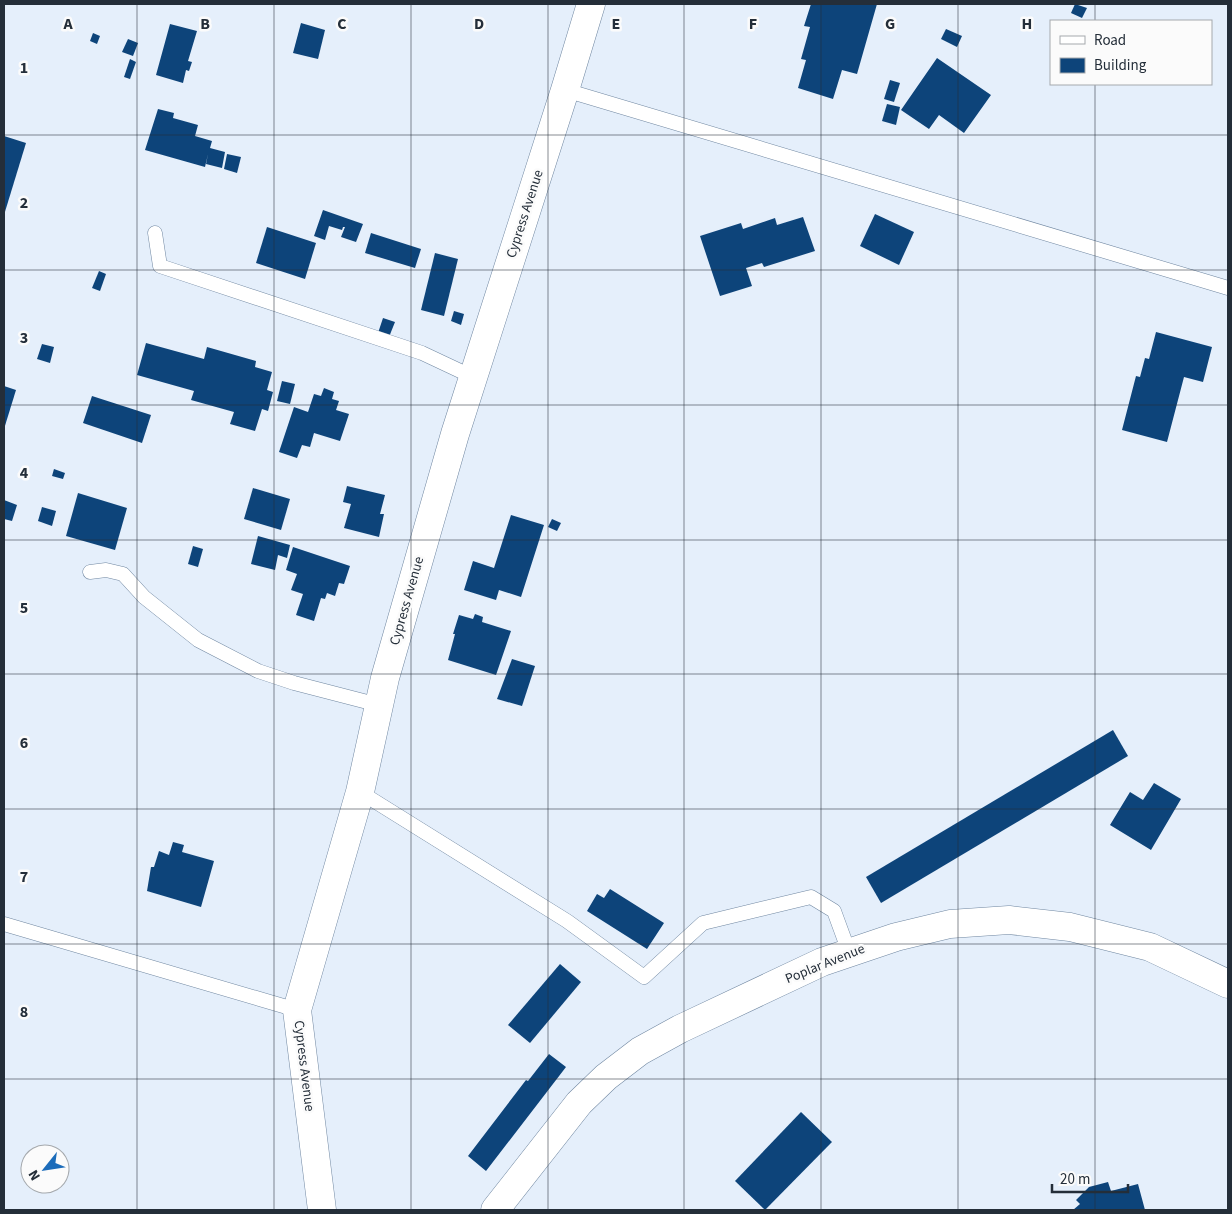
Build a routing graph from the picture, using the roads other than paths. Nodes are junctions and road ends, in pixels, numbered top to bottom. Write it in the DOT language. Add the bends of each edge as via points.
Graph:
graph roads {
  1 [pos="591,4"];
  2 [pos="565,90"];
  3 [pos="156,233"];
  4 [pos="1228,288"];
  5 [pos="473,377"];
  6 [pos="90,572"];
  7 [pos="379,705"];
  8 [pos="360,792"];
  9 [pos="4,924"];
  10 [pos="849,952"];
  11 [pos="1228,984"];
  12 [pos="297,1010"];
  13 [pos="322,1210"];
  14 [pos="495,1210"];
  1 -- 2 [label="street, Cypress Avenue"];
  2 -- 4 [label="lane"];
  2 -- 5 [label="street, Cypress Avenue"];
  3 -- 5 [label="lane" via="160,266 422,354"];
  5 -- 7 [label="street, Cypress Avenue"];
  6 -- 7 [label="lane" via="106,570 123,574 144,597 198,640 258,671"];
  7 -- 8 [label="street, Cypress Avenue"];
  8 -- 10 [label="lane" via="567,921 644,977 703,923 811,897 834,912"];
  8 -- 12 [label="street, Cypress Avenue"];
  9 -- 12 [label="lane"];
  10 -- 11 [label="street, Poplar Avenue" via="950,924 1009,920 1070,927 1150,947"];
  10 -- 14 [label="street, Poplar Avenue" via="680,1029 640,1052 578,1103"];
  12 -- 13 [label="street, Cypress Avenue"];
}
